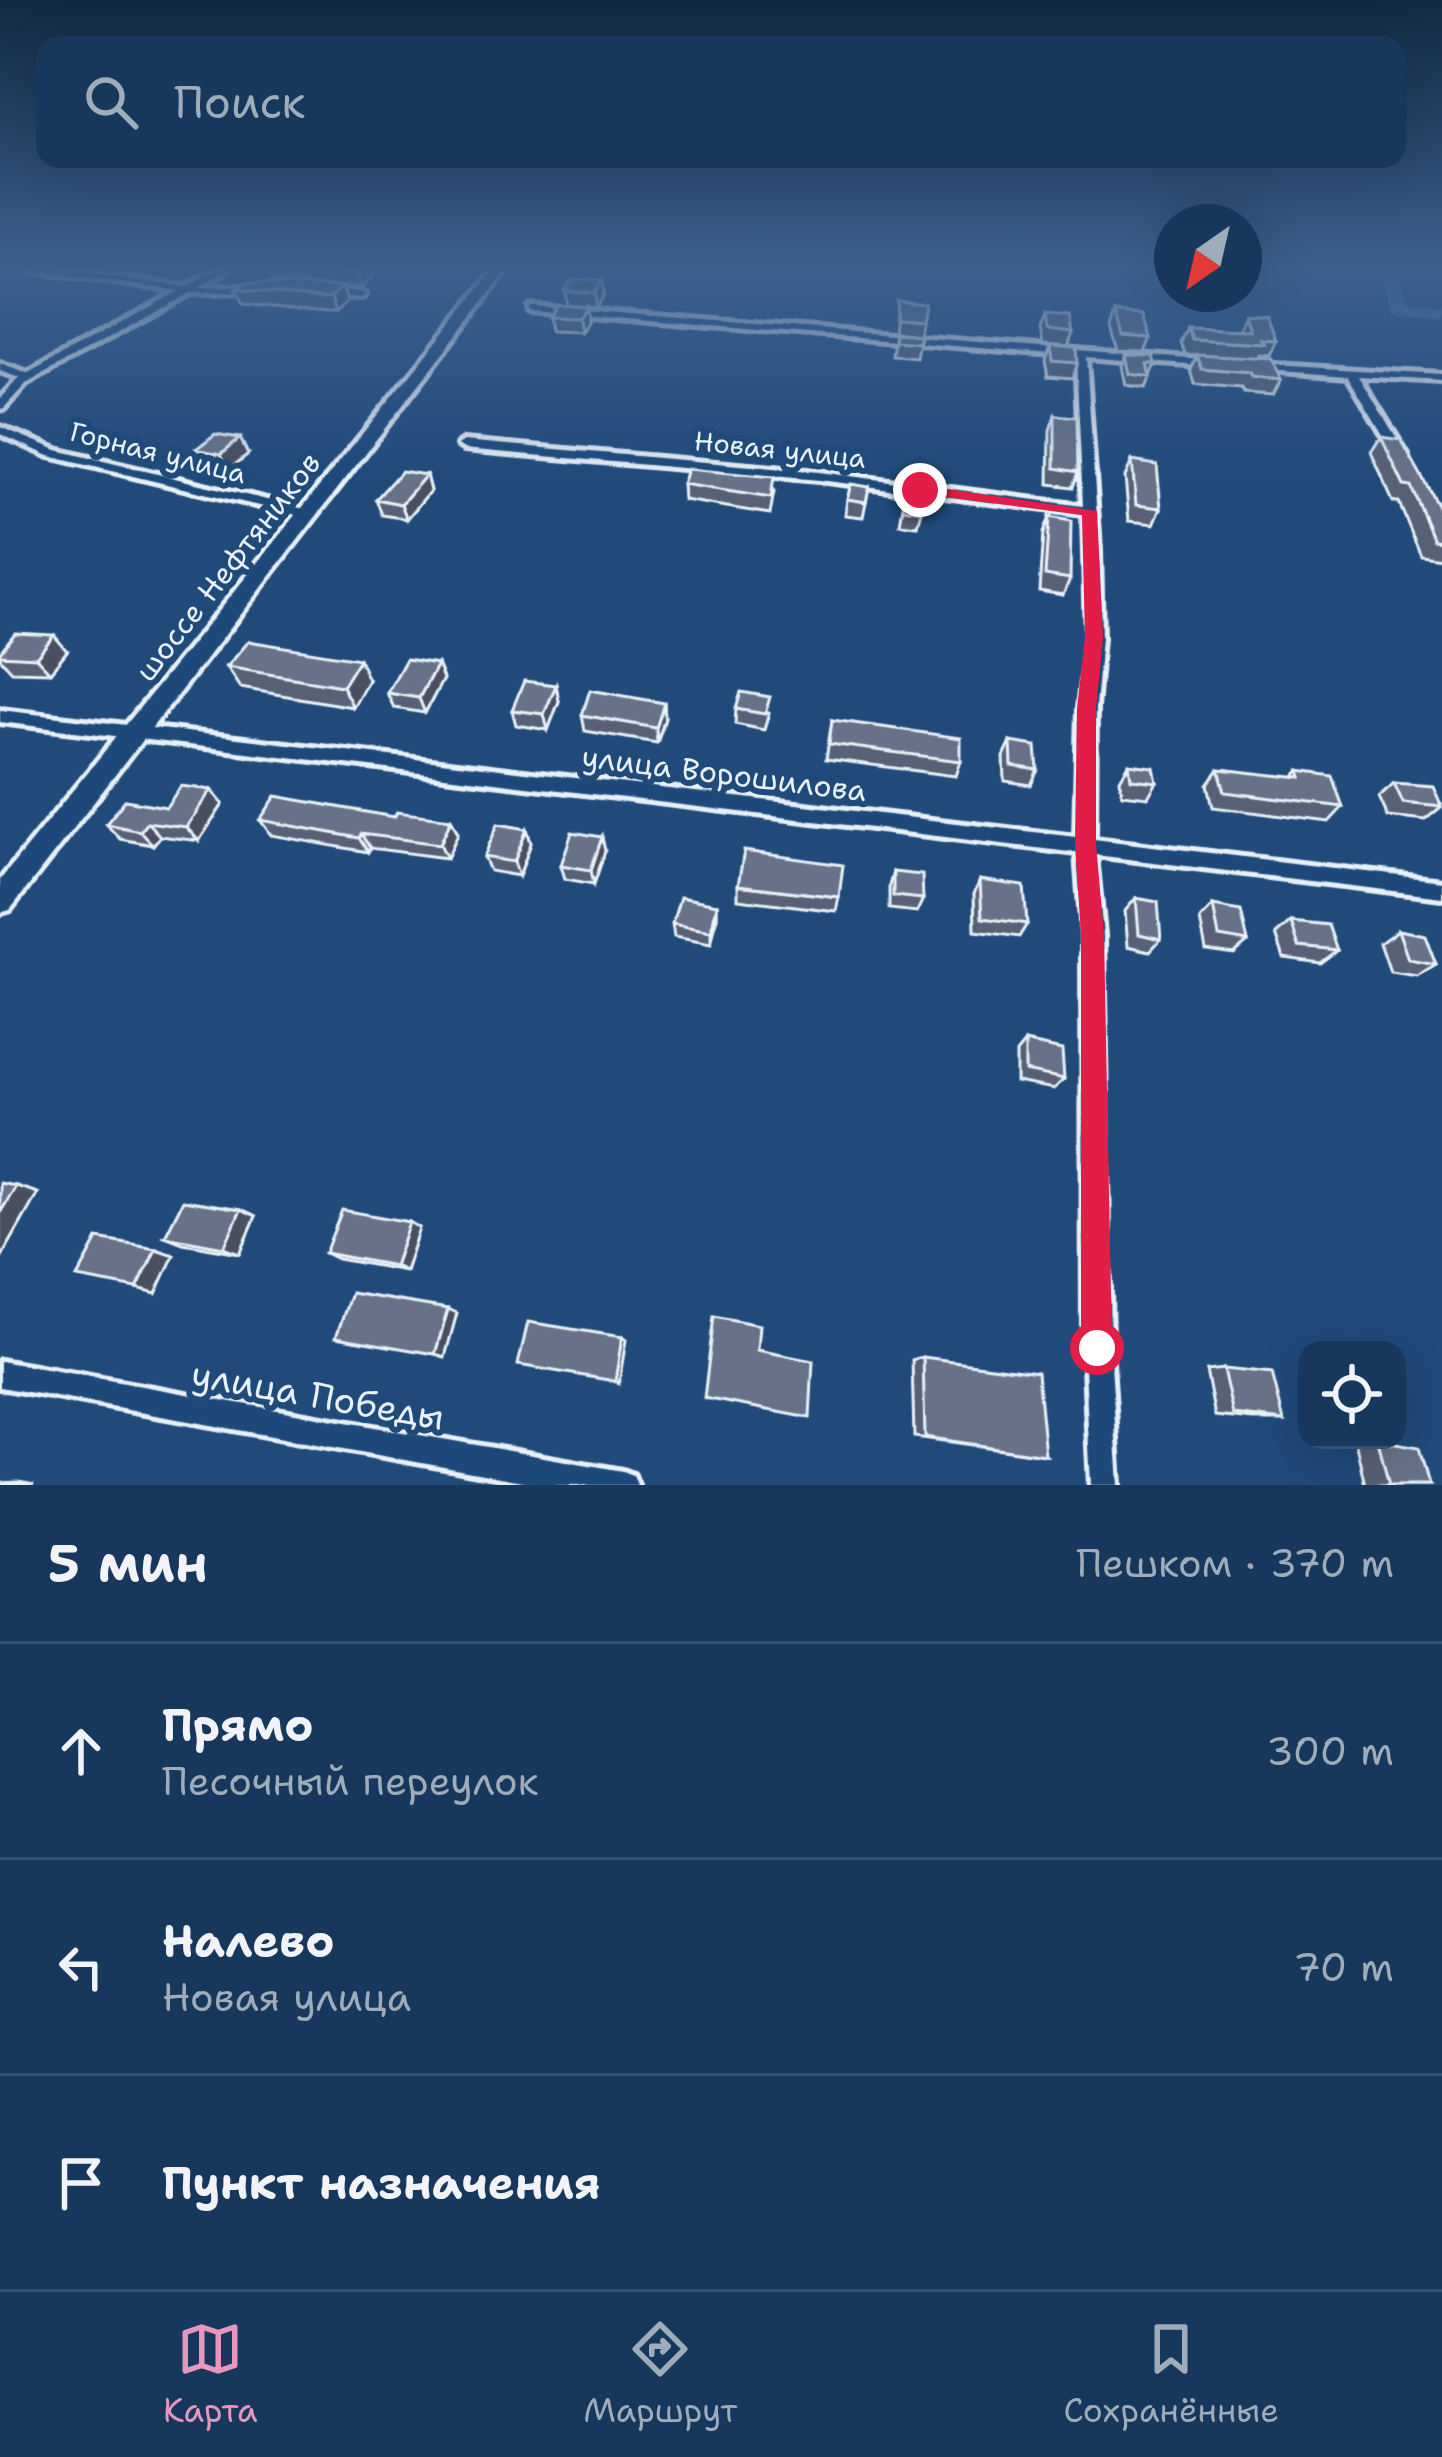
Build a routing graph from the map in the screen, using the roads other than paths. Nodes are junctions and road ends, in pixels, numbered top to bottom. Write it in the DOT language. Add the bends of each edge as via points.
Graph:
graph roads {
  1 [pos="101,339"];
  2 [pos="447,339"];
  3 [pos="887,339"];
  4 [pos="1082,356"];
  5 [pos="0,367"];
  6 [pos="1352,374"];
  7 [pos="1442,378"];
  8 [pos="24,381"];
  9 [pos="0,406"];
  10 [pos="0,430"];
  11 [pos="464,446"];
  12 [pos="1415,477"];
  13 [pos="1090,511"];
  14 [pos="309,514"];
  15 [pos="0,716"];
  16 [pos="137,731"];
  17 [pos="1085,844"];
  18 [pos="1442,889"];
  19 [pos="0,901"];
  20 [pos="0,1374"];
  21 [pos="623,1485"];
  22 [pos="1105,1485"];
  1 -- 8 [label="street"];
  2 -- 14 [label="main road, шоссе Нефтяников"];
  3 -- 4 [label="street"];
  4 -- 6 [label="street"];
  4 -- 13 [label="street"];
  5 -- 8 [label="street"];
  6 -- 7 [label="street"];
  6 -- 12 [label="street"];
  8 -- 9 [label="street"];
  10 -- 14 [label="street, Горная улица" via="53,453"];
  11 -- 13 [label="street, Новая улица" via="819,476"];
  13 -- 17 [label="street"];
  14 -- 16 [label="main road, шоссе Нефтяников"];
  15 -- 16 [label="street, улица Ворошилова"];
  16 -- 17 [label="street, улица Ворошилова"];
  16 -- 19 [label="main road, шоссе Нефтяников"];
  17 -- 18 [label="street, улица Ворошилова"];
  17 -- 22 [label="street"];
  20 -- 21 [label="street, улица Победы"];
}
